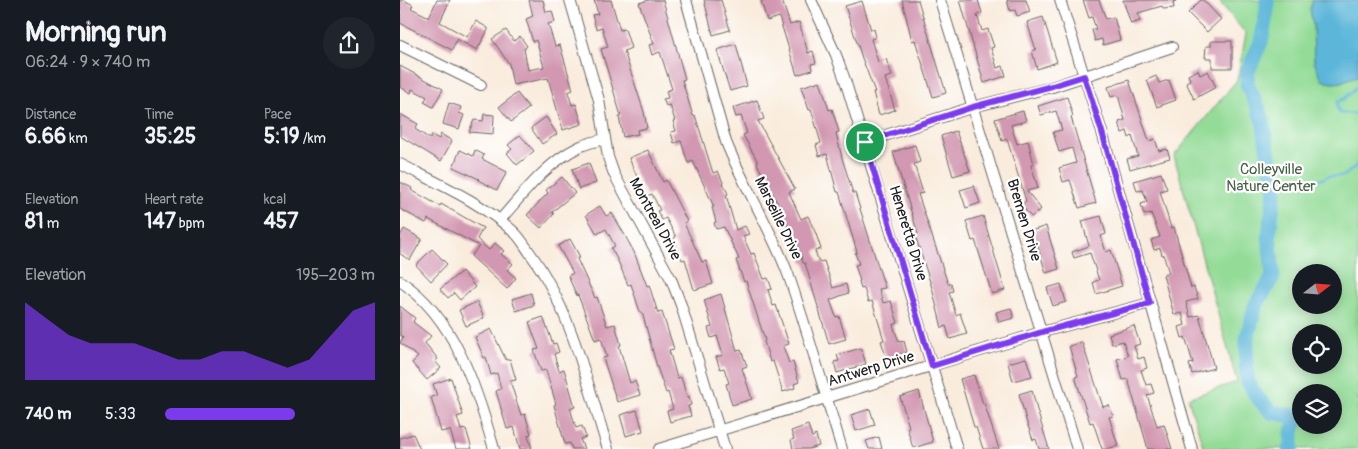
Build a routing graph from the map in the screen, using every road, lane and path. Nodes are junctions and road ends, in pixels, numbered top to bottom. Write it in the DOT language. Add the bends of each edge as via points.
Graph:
graph roads {
  1 [pos="570,0"];
  2 [pos="686,0"];
  3 [pos="811,0"];
  4 [pos="940,0"];
  5 [pos="1060,0"];
  6 [pos="400,45"];
  7 [pos="1172,47"];
  8 [pos="1084,76"];
  9 [pos="481,86"];
  10 [pos="973,107"];
  11 [pos="605,138"];
  12 [pos="865,142"];
  13 [pos="400,164"];
  14 [pos="500,220"];
  15 [pos="400,281"];
  16 [pos="1150,303"];
  17 [pos="1042,332"];
  18 [pos="932,366"];
  19 [pos="827,398"];
  20 [pos="720,430"];
  21 [pos="494,449"];
  22 [pos="608,449"];
  23 [pos="659,449"];
  24 [pos="725,449"];
  25 [pos="842,449"];
  26 [pos="957,449"];
  27 [pos="1077,449"];
  28 [pos="1192,449"];
  1 -- 11 [label="street, Montreal Drive" via="598,100"];
  2 -- 19 [label="street, Marseille Drive" via="726,142 788,273"];
  3 -- 12 [label="street, Heneretta Drive" via="836,55"];
  4 -- 10 [label="street, Bremen Drive"];
  5 -- 8 [label="street"];
  6 -- 9 [label="street"];
  7 -- 8 [label="street"];
  8 -- 10 [label="street"];
  8 -- 16 [label="street"];
  10 -- 12 [label="street"];
  10 -- 17 [label="street, Bremen Drive"];
  11 -- 14 [label="street" via="581,146 544,171"];
  11 -- 20 [label="street, Montreal Drive" via="614,174 678,296"];
  12 -- 18 [label="street, Heneretta Drive"];
  13 -- 14 [label="street" via="475,203"];
  14 -- 22 [label="street" via="516,233 545,273 564,316"];
  15 -- 21 [label="street" via="424,300 452,340 485,416"];
  16 -- 17 [label="street, Antwerp Drive"];
  16 -- 28 [label="street"];
  17 -- 18 [label="street, Antwerp Drive"];
  17 -- 27 [label="street, Bremen Drive"];
  18 -- 19 [label="street, Antwerp Drive"];
  18 -- 26 [label="street, Heneretta Drive"];
  19 -- 20 [label="street, Antwerp Drive"];
  19 -- 25 [label="street, Marseille Drive"];
  20 -- 23 [label="street, Antwerp Drive"];
  20 -- 24 [label="street, Montreal Drive"];
}
